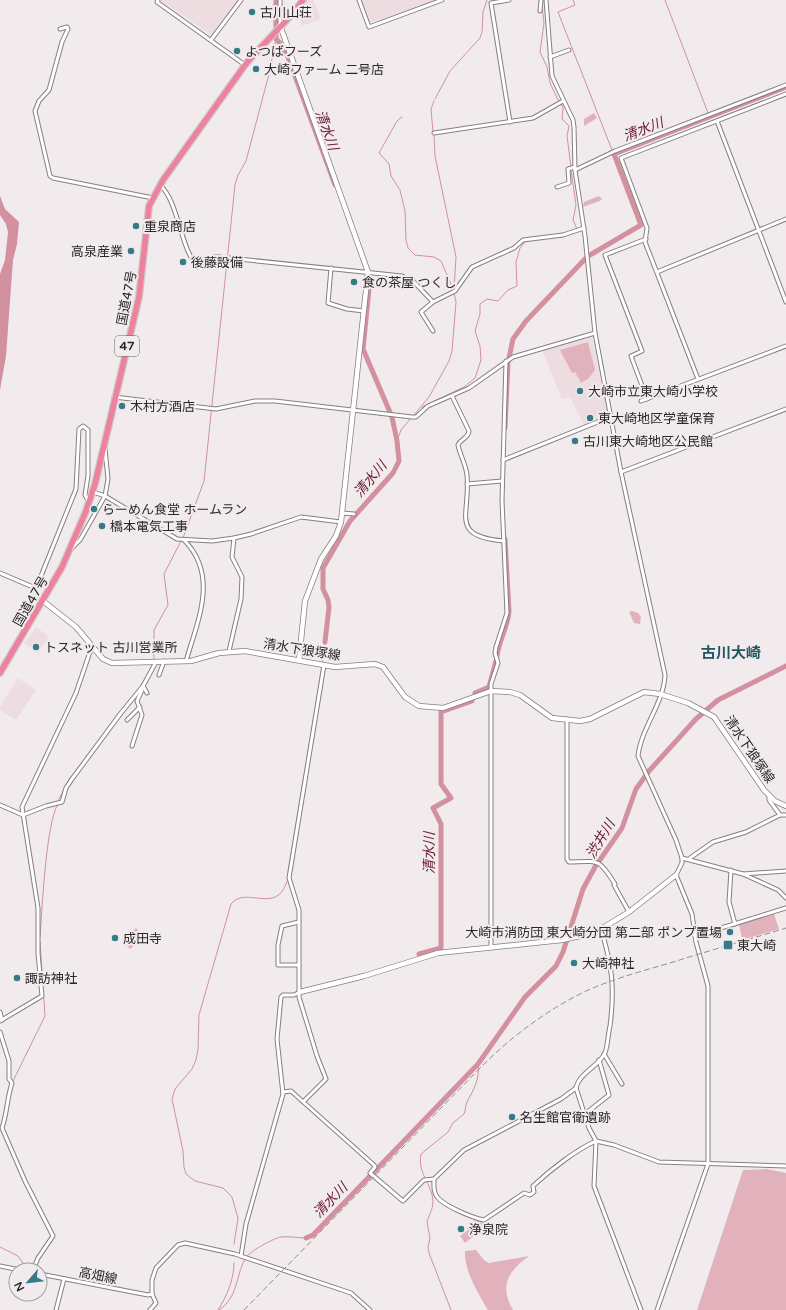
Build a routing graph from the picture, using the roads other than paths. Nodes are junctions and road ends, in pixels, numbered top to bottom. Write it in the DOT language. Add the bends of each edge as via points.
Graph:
graph roads {
  1 [pos="241,0"];
  2 [pos="280,0"];
  3 [pos="303,0"];
  4 [pos="359,0"];
  5 [pos="442,0"];
  6 [pos="510,0"];
  7 [pos="541,0"];
  8 [pos="546,0"];
  9 [pos="156,1"];
  10 [pos="540,11"];
  11 [pos="280,28"];
  12 [pos="60,29"];
  13 [pos="211,40"];
  14 [pos="569,50"];
  15 [pos="550,57"];
  16 [pos="245,65"];
  17 [pos="786,85"];
  18 [pos="786,94"];
  19 [pos="561,102"];
  20 [pos="717,120"];
  21 [pos="510,122"];
  22 [pos="434,133"];
  23 [pos="573,168"];
  24 [pos="160,185"];
  25 [pos="557,187"];
  26 [pos="152,198"];
  27 [pos="786,219"];
  28 [pos="584,228"];
  29 [pos="758,230"];
  30 [pos="646,239"];
  31 [pos="331,268"];
  32 [pos="368,272"];
  33 [pos="657,272"];
  34 [pos="433,302"];
  35 [pos="786,302"];
  36 [pos="364,311"];
  37 [pos="433,331"];
  38 [pos="595,333"];
  39 [pos="786,346"];
  40 [pos="506,361"];
  41 [pos="698,379"];
  42 [pos="452,396"];
  43 [pos="114,397"];
  44 [pos="647,399"];
  45 [pos="640,401"];
  46 [pos="786,409"];
  47 [pos="354,410"];
  48 [pos="610,417"];
  49 [pos="104,445"];
  50 [pos="503,460"];
  51 [pos="621,472"];
  52 [pos="502,481"];
  53 [pos="467,484"];
  54 [pos="93,492"];
  55 [pos="105,496"];
  56 [pos="89,502"];
  57 [pos="342,513"];
  58 [pos="354,514"];
  59 [pos="341,522"];
  60 [pos="234,538"];
  61 [pos="183,540"];
  62 [pos="504,541"];
  63 [pos="71,549"];
  64 [pos="0,573"];
  65 [pos="43,601"];
  66 [pos="92,646"];
  67 [pos="229,651"];
  68 [pos="299,660"];
  69 [pos="154,661"];
  70 [pos="186,661"];
  71 [pos="164,662"];
  72 [pos="323,665"];
  73 [pos="0,673"];
  74 [pos="159,674"];
  75 [pos="143,686"];
  76 [pos="491,691"];
  77 [pos="147,693"];
  78 [pos="660,694"];
  79 [pos="140,707"];
  80 [pos="127,720"];
  81 [pos="567,720"];
  82 [pos="132,746"];
  83 [pos="769,796"];
  84 [pos="0,805"];
  85 [pos="786,806"];
  86 [pos="23,815"];
  87 [pos="780,815"];
  88 [pos="786,815"];
  89 [pos="682,858"];
  90 [pos="690,858"];
  91 [pos="731,870"];
  92 [pos="786,871"];
  93 [pos="742,874"];
  94 [pos="676,875"];
  95 [pos="786,898"];
  96 [pos="786,908"];
  97 [pos="629,912"];
  98 [pos="299,922"];
  99 [pos="735,924"];
  100 [pos="601,929"];
  101 [pos="695,936"];
  102 [pos="491,946"];
  103 [pos="299,965"];
  104 [pos="300,992"];
  105 [pos="0,1012"];
  106 [pos="1,1020"];
  107 [pos="0,1032"];
  108 [pos="604,1054"];
  109 [pos="599,1060"];
  110 [pos="622,1084"];
  111 [pos="576,1088"];
  112 [pos="283,1092"];
  113 [pos="304,1101"];
  114 [pos="585,1114"];
  115 [pos="596,1141"];
  116 [pos="708,1164"];
  117 [pos="786,1166"];
  118 [pos="434,1179"];
  119 [pos="244,1257"];
  120 [pos="36,1262"];
  121 [pos="48,1276"];
  122 [pos="64,1279"];
  123 [pos="152,1294"];
  124 [pos="56,1310"];
  125 [pos="150,1310"];
  126 [pos="370,1310"];
  127 [pos="642,1310"];
  128 [pos="657,1310"];
  1 -- 13 [label="street"];
  2 -- 11 [label="street"];
  3 -- 11 [label="highway, 国道47号 / 47"];
  4 -- 5 [label="street" via="369,27"];
  6 -- 21 [label="street" via="491,3"];
  7 -- 10 [label="street"];
  8 -- 15 [label="street"];
  9 -- 13 [label="street"];
  11 -- 16 [label="highway, 国道47号 / 47"];
  11 -- 32 [label="street"];
  12 -- 26 [label="street" via="68,29 49,90 39,101 35,111 50,176"];
  13 -- 16 [label="street"];
  14 -- 15 [label="street"];
  15 -- 19 [label="street" via="552,76"];
  16 -- 24 [label="highway, 国道47号 / 47"];
  17 -- 23 [label="street"];
  18 -- 20 [label="street"];
  19 -- 21 [label="street" via="533,118"];
  19 -- 23 [label="street" via="574,127"];
  20 -- 29 [label="street"];
  20 -- 30 [label="street" via="621,158 647,228"];
  21 -- 22 [label="street"];
  23 -- 25 [label="street" via="568,169 569,183"];
  23 -- 28 [label="street"];
  24 -- 26 [label="highway, 国道47号 / 47"];
  24 -- 31 [label="street" via="168,194 196,265 201,266 214,257"];
  26 -- 43 [label="highway, 国道47号 / 47" via="147,220 139,297"];
  27 -- 29 [label="street"];
  28 -- 34 [label="street" via="563,235 523,240 514,248 472,266 454,291"];
  28 -- 38 [label="street"];
  29 -- 33 [label="street"];
  29 -- 35 [label="street"];
  30 -- 33 [label="street"];
  30 -- 44 [label="street" via="605,255 642,351 631,356"];
  31 -- 32 [label="street"];
  31 -- 36 [label="street" via="328,303"];
  32 -- 34 [label="street" via="408,278"];
  32 -- 36 [label="street"];
  33 -- 41 [label="street"];
  34 -- 37 [label="street" via="421,312"];
  36 -- 47 [label="street"];
  38 -- 40 [label="street"];
  38 -- 48 [label="street"];
  39 -- 41 [label="street"];
  40 -- 42 [label="street" via="469,388"];
  40 -- 50 [label="street"];
  41 -- 44 [label="street"];
  42 -- 47 [label="street" via="428,406 416,417"];
  42 -- 53 [label="street" via="469,431 468,436 458,445 467,472"];
  43 -- 47 [label="street" via="211,408 254,401"];
  43 -- 49 [label="highway, 国道47号 / 47"];
  44 -- 45 [label="street"];
  46 -- 51 [label="street"];
  47 -- 57 [label="street"];
  48 -- 50 [label="street"];
  48 -- 51 [label="street"];
  49 -- 54 [label="highway, 国道47号 / 47"];
  49 -- 55 [label="street" via="108,479"];
  50 -- 52 [label="street"];
  51 -- 78 [label="street" via="664,669"];
  52 -- 53 [label="street"];
  52 -- 62 [label="street"];
  53 -- 62 [label="street" via="464,518 471,533 487,540"];
  54 -- 55 [label="street"];
  54 -- 56 [label="highway, 国道47号 / 47"];
  55 -- 61 [label="street" via="167,535"];
  55 -- 63 [label="street" via="80,540"];
  56 -- 63 [label="highway, 国道47号 / 47"];
  56 -- 64 [label="street" via="85,495 88,476 88,430 83,426 79,430 76,489 37,586 33,587"];
  57 -- 58 [label="street"];
  57 -- 59 [label="street"];
  59 -- 60 [label="street" via="301,518"];
  59 -- 68 [label="street" via="336,536 321,558 304,601"];
  60 -- 61 [label="street" via="212,541"];
  60 -- 67 [label="street" via="232,557 242,577 241,599"];
  61 -- 70 [label="street" via="199,559 204,573 204,590"];
  62 -- 76 [label="street" via="507,613 495,653 498,663 491,680"];
  63 -- 65 [label="highway, 国道47号 / 47"];
  65 -- 66 [label="street, 清水下狼塚線" via="76,627"];
  65 -- 73 [label="highway, 国道47号 / 47"];
  66 -- 69 [label="street, 清水下狼塚線" via="107,662"];
  66 -- 86 [label="street" via="76,693 23,802"];
  67 -- 68 [label="street, 清水下狼塚線" via="249,651"];
  67 -- 70 [label="street, 清水下狼塚線"];
  68 -- 72 [label="street, 清水下狼塚線"];
  69 -- 71 [label="street, 清水下狼塚線"];
  69 -- 75 [label="street"];
  70 -- 71 [label="street, 清水下狼塚線"];
  71 -- 74 [label="street"];
  72 -- 76 [label="street, 清水下狼塚線" via="342,668 370,663 379,665 386,670 405,696 414,704 425,708 443,708"];
  72 -- 98 [label="street" via="289,878 299,910"];
  75 -- 77 [label="street"];
  75 -- 79 [label="street" via="137,701"];
  75 -- 86 [label="street" via="72,779 62,802"];
  76 -- 81 [label="street, 清水下狼塚線" via="516,693 552,718"];
  76 -- 102 [label="street"];
  78 -- 81 [label="street, 清水下狼塚線" via="644,692 590,719"];
  78 -- 83 [label="street, 清水下狼塚線" via="674,697 718,720"];
  78 -- 89 [label="street" via="640,745 639,760"];
  79 -- 80 [label="street"];
  79 -- 82 [label="street" via="142,715"];
  81 -- 97 [label="street" via="567,859 569,862 601,863"];
  83 -- 85 [label="street, 清水下狼塚線"];
  83 -- 87 [label="street" via="769,800"];
  84 -- 86 [label="street"];
  86 -- 106 [label="street" via="38,908 38,953 42,996"];
  87 -- 88 [label="street"];
  87 -- 90 [label="street" via="746,832 722,838"];
  89 -- 90 [label="street"];
  89 -- 94 [label="street"];
  90 -- 91 [label="street"];
  91 -- 93 [label="street"];
  91 -- 99 [label="street" via="729,902"];
  92 -- 93 [label="street"];
  93 -- 95 [label="street" via="778,890"];
  94 -- 97 [label="street"];
  94 -- 101 [label="street" via="692,914"];
  96 -- 99 [label="street"];
  97 -- 100 [label="street"];
  98 -- 103 [label="street"];
  98 -- 103 [label="street" via="282,926 278,945 278,965"];
  99 -- 101 [label="street"];
  100 -- 102 [label="street" via="570,939"];
  100 -- 108 [label="street" via="614,990"];
  101 -- 116 [label="street" via="708,986"];
  102 -- 104 [label="street" via="438,952 357,978"];
  103 -- 104 [label="street"];
  104 -- 112 [label="street" via="281,997 277,1039"];
  104 -- 113 [label="street" via="299,998 326,1079"];
  105 -- 106 [label="street"];
  107 -- 120 [label="street" via="9,1061 9,1079 12,1083 2,1128 53,1236"];
  108 -- 109 [label="street"];
  108 -- 110 [label="street"];
  109 -- 111 [label="street"];
  109 -- 114 [label="street" via="609,1095"];
  111 -- 114 [label="street"];
  111 -- 118 [label="street" via="561,1099 464,1150"];
  112 -- 113 [label="street" via="293,1092"];
  112 -- 119 [label="street" via="246,1224"];
  113 -- 118 [label="street" via="374,1165 370,1173 401,1200 405,1200 425,1179"];
  114 -- 115 [label="street"];
  115 -- 116 [label="street" via="659,1162"];
  115 -- 118 [label="street" via="580,1148 544,1175 533,1186 534,1192 530,1195 524,1193 486,1219 477,1218 442,1202 435,1194"];
  115 -- 127 [label="street" via="594,1186"];
  116 -- 117 [label="street"];
  116 -- 128 [label="street"];
  119 -- 123 [label="street" via="181,1244 156,1268 152,1280"];
  119 -- 126 [label="street" via="351,1293"];
  121 -- 122 [label="street, 高畑線"];
  122 -- 123 [label="street, 高畑線"];
  122 -- 124 [label="street"];
  123 -- 125 [label="street" via="156,1303"];
}
